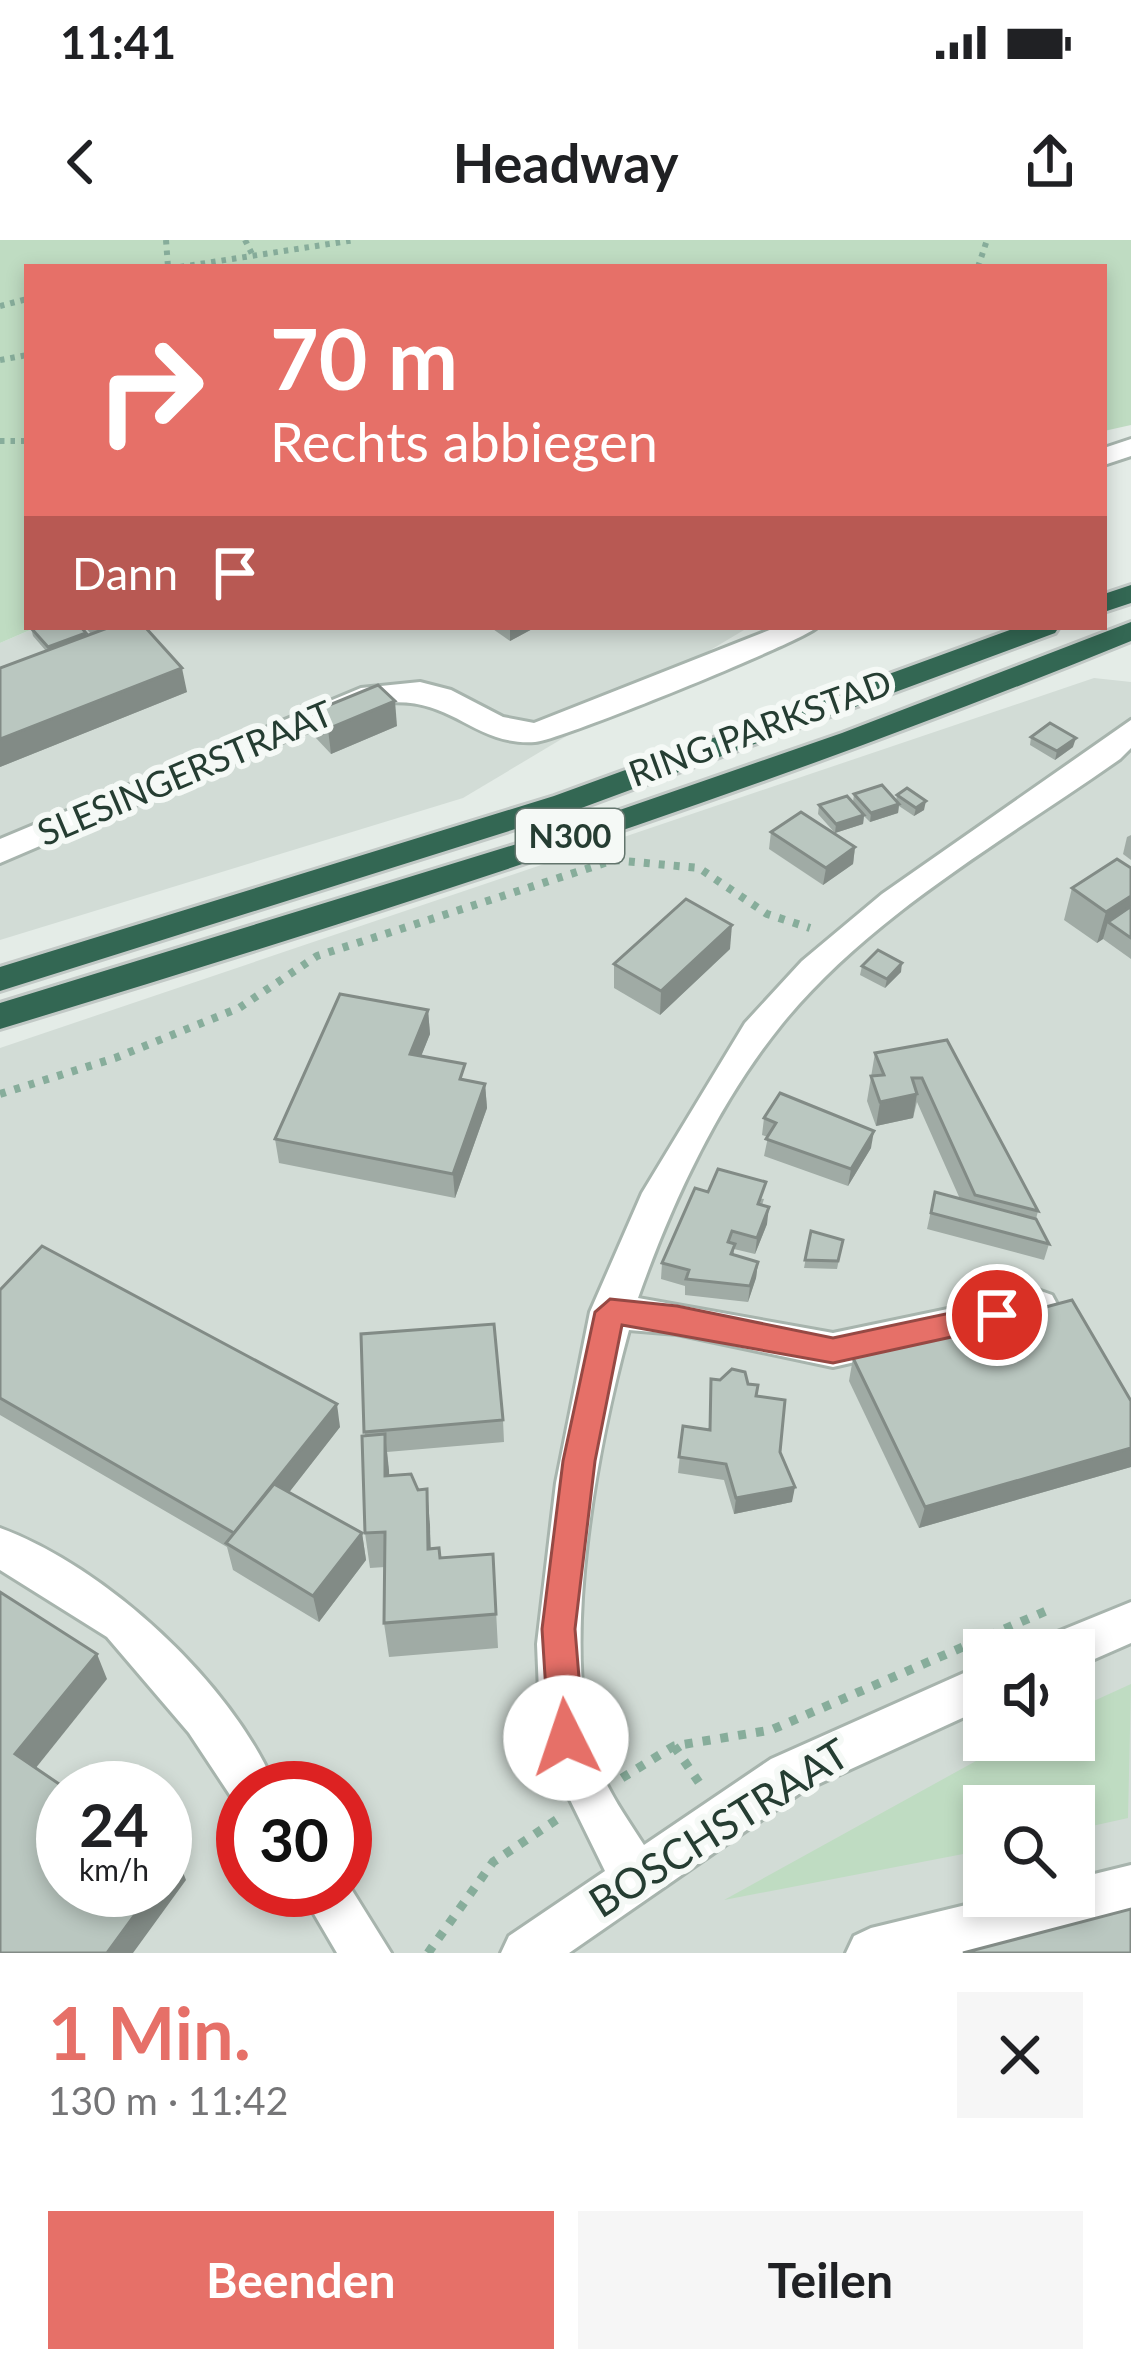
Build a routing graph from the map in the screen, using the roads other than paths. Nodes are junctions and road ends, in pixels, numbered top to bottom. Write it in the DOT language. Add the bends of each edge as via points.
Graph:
graph roads {
  1 [pos="796,630"];
  2 [pos="1038,630"];
  3 [pos="1131,631"];
  4 [pos="1131,730"];
  5 [pos="0,852"];
  6 [pos="0,979"];
  7 [pos="0,1016"];
  8 [pos="1038,1306"];
  9 [pos="610,1312"];
  10 [pos="0,1547"];
  11 [pos="1131,1622"];
  12 [pos="1060,1629"];
  13 [pos="963,1695"];
  14 [pos="235,1761"];
  15 [pos="636,1877"];
  16 [pos="1131,1889"];
  17 [pos="342,1917"];
  18 [pos="366,1953"];
  19 [pos="526,1953"];
  20 [pos="871,1953"];
  1 -- 5 [label="street, SLESINGERSTRAAT" via="537,733 504,729 448,696 389,689"];
  2 -- 6 [label="highway, RING PARKSTAD / N300" via="565,803"];
  3 -- 7 [label="highway, RING PARKSTAD / N300" via="454,876"];
  4 -- 9 [label="street" via="853,933 775,1008 697,1124"];
  8 -- 9 [label="street" via="833,1350"];
  9 -- 15 [label="street" via="579,1461 559,1629 566,1738"];
  10 -- 14 [label="street" via="123,1623"];
  11 -- 12 [label="street"];
  13 -- 15 [label="street, BOSCHSTRAAT" via="788,1775"];
  15 -- 19 [label="street, BOSCHSTRAAT"];
  16 -- 20 [label="street"];
  17 -- 18 [label="street"];
}
